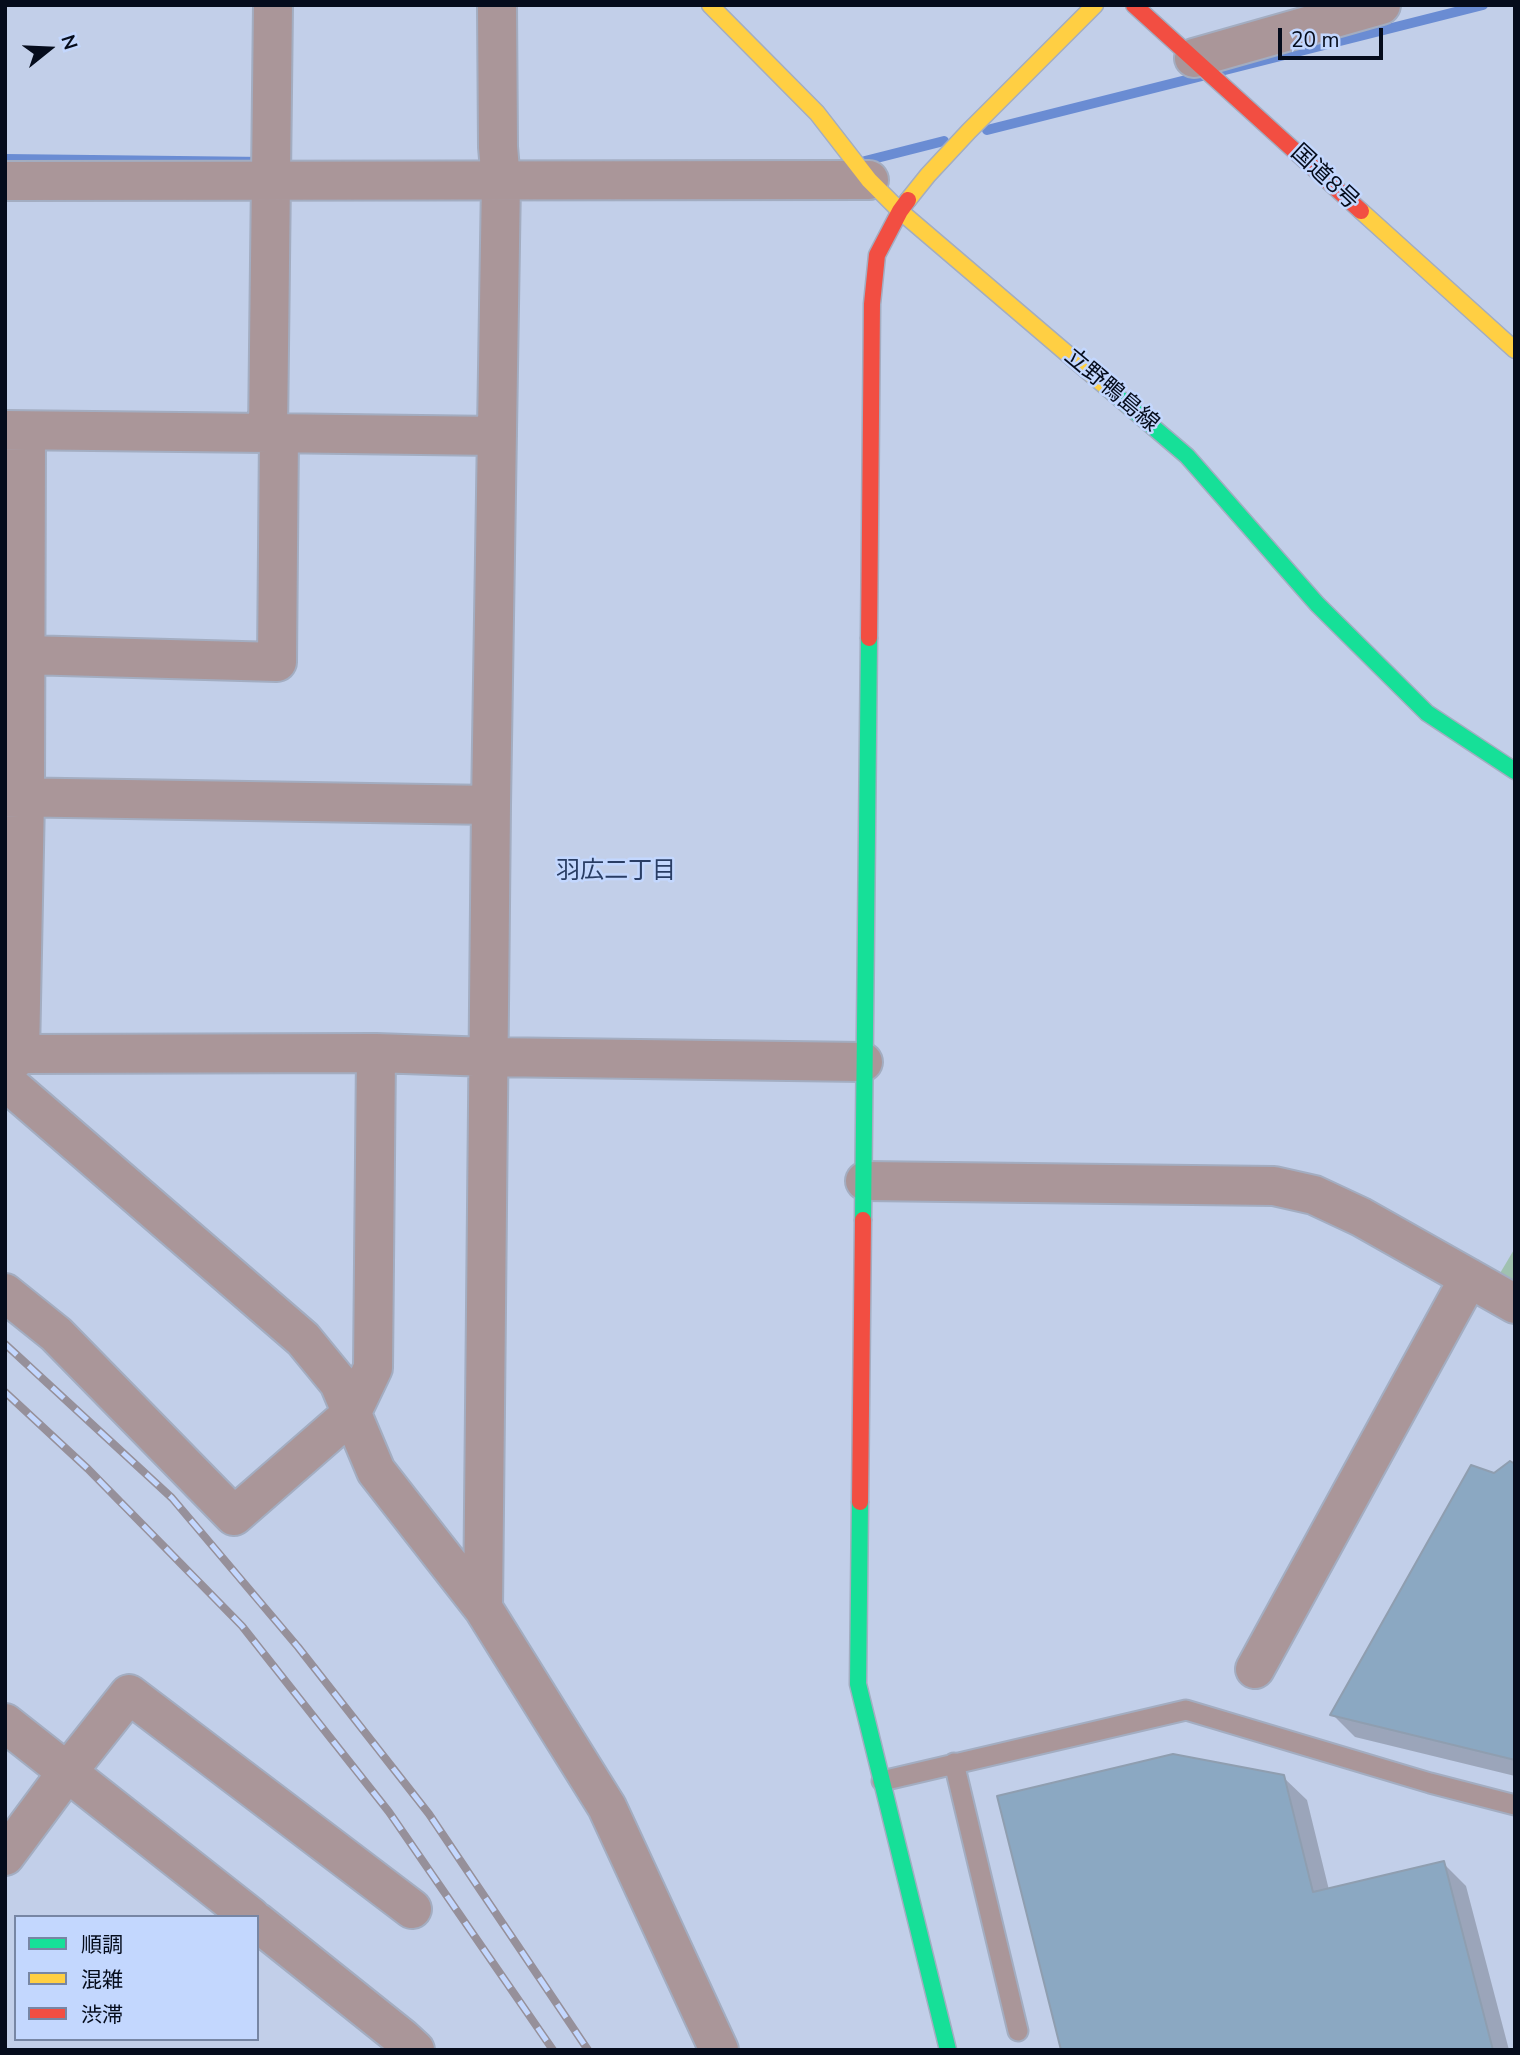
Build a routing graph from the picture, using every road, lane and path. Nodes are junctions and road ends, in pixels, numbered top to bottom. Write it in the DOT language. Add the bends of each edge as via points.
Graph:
graph roads {
  1 [pos="273,5"];
  2 [pos="497,5"];
  3 [pos="710,5"];
  4 [pos="1095,5"];
  5 [pos="1134,5"];
  6 [pos="1381,5"];
  7 [pos="1194,58"];
  8 [pos="270,165"];
  9 [pos="500,167"];
  10 [pos="869,180"];
  11 [pos="5,181"];
  12 [pos="900,211"];
  13 [pos="1515,350"];
  14 [pos="16,430"];
  15 [pos="274,433"];
  16 [pos="497,436"];
  17 [pos="26,655"];
  18 [pos="1515,771"];
  19 [pos="15,798"];
  20 [pos="491,805"];
  21 [pos="376,1053"];
  22 [pos="489,1057"];
  23 [pos="863,1062"];
  24 [pos="10,1068"];
  25 [pos="865,1181"];
  26 [pos="1469,1278"];
  27 [pos="5,1293"];
  28 [pos="1515,1304"];
  29 [pos="351,1414"];
  30 [pos="483,1608"];
  31 [pos="1255,1669"];
  32 [pos="5,1723"];
  33 [pos="954,1763"];
  34 [pos="68,1771"];
  35 [pos="882,1781"];
  36 [pos="1515,1805"];
  37 [pos="6,1853"];
  38 [pos="412,1909"];
  39 [pos="248,1915"];
  40 [pos="259,1924"];
  41 [pos="1018,2031"];
  42 [pos="415,2050"];
  43 [pos="719,2050"];
  44 [pos="948,2050"];
  1 -- 8 [label="street"];
  2 -- 9 [label="street"];
  3 -- 10 [label="main road, 立野鴨島線" via="817,113"];
  4 -- 12 [label="main road" via="969,131"];
  5 -- 7 [label="main road, 国道8号"];
  6 -- 7 [label="street"];
  7 -- 13 [label="main road, 国道8号"];
  8 -- 9 [label="street"];
  8 -- 11 [label="street"];
  8 -- 15 [label="street"];
  9 -- 10 [label="street"];
  9 -- 16 [label="street"];
  10 -- 12 [label="main road, 立野鴨島線"];
  12 -- 18 [label="main road, 立野鴨島線" via="1187,456 1317,604 1427,713"];
  12 -- 23 [label="main road" via="877,255 872,304"];
  14 -- 15 [label="street"];
  14 -- 17 [label="street"];
  15 -- 16 [label="street"];
  15 -- 17 [label="street" via="277,662"];
  16 -- 20 [label="street"];
  17 -- 19 [label="street"];
  19 -- 20 [label="street"];
  19 -- 24 [label="street"];
  20 -- 22 [label="street"];
  21 -- 22 [label="street"];
  21 -- 24 [label="street"];
  21 -- 29 [label="street" via="373,1368"];
  22 -- 23 [label="street"];
  22 -- 30 [label="street"];
  23 -- 25 [label="main road"];
  24 -- 29 [label="street" via="303,1339 339,1383"];
  25 -- 26 [label="street" via="1275,1180 1363,1212"];
  25 -- 35 [label="main road" via="858,1684"];
  26 -- 28 [label="street"];
  26 -- 31 [label="street"];
  27 -- 29 [label="street" via="56,1334 234,1516"];
  29 -- 30 [label="street" via="376,1471"];
  30 -- 43 [label="street" via="607,1807"];
  32 -- 34 [label="street"];
  33 -- 35 [label="lane"];
  33 -- 36 [label="lane" via="1186,1710"];
  33 -- 41 [label="lane"];
  34 -- 37 [label="street"];
  34 -- 38 [label="street" via="129,1694"];
  34 -- 39 [label="street"];
  35 -- 44 [label="main road"];
  40 -- 42 [label="street"];
}
